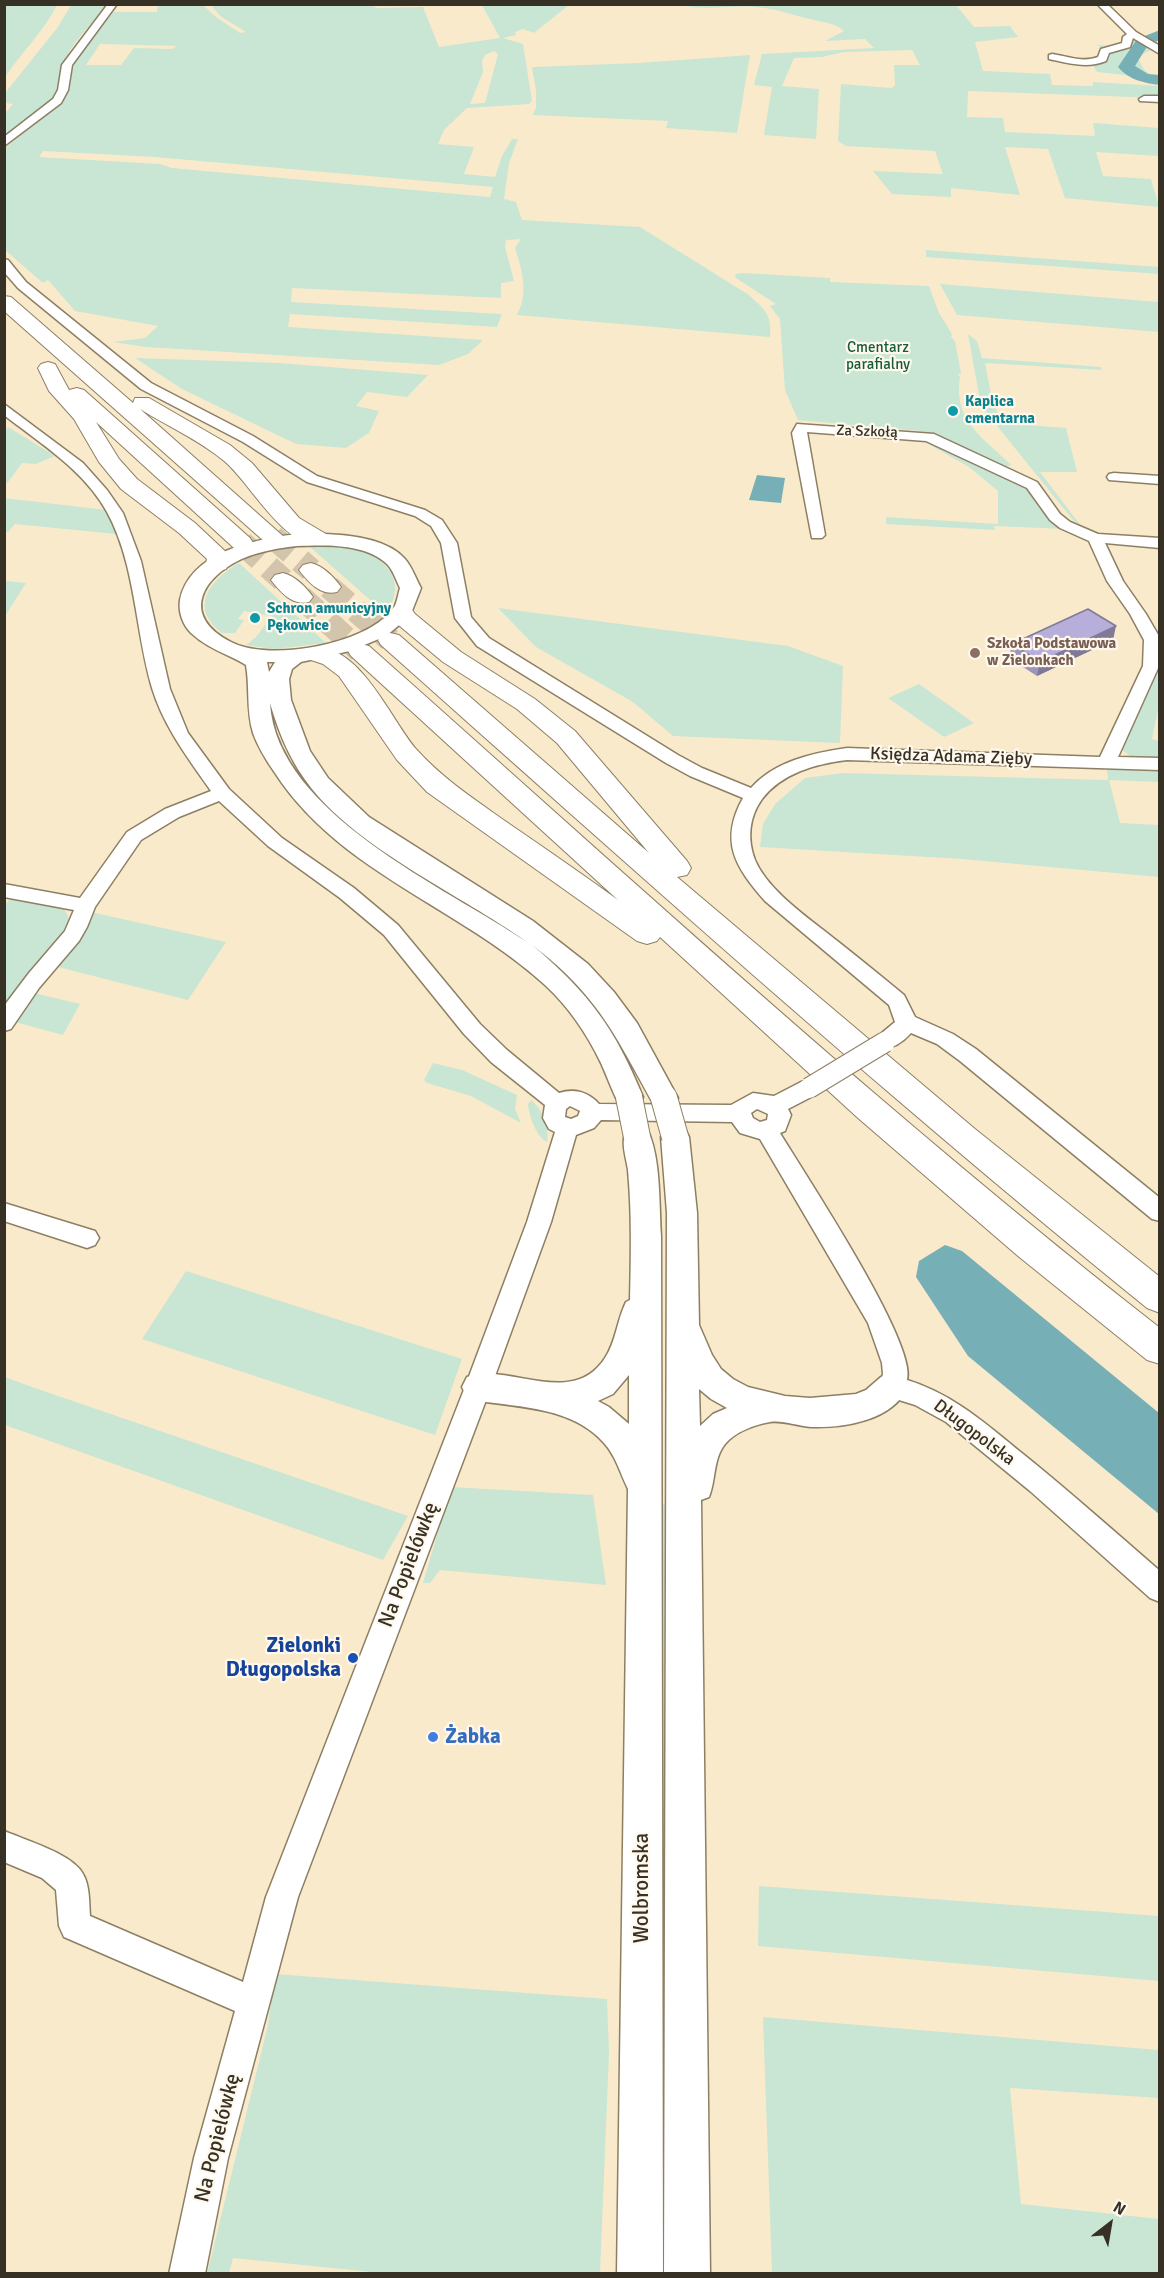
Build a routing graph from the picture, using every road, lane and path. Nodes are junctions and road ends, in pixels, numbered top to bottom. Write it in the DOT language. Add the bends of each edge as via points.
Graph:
graph roads {
  1 [pos="113,4"];
  2 [pos="1101,4"];
  3 [pos="1133,34"];
  4 [pos="1160,51"];
  5 [pos="1052,57"];
  6 [pos="1144,99"];
  7 [pos="1160,99"];
  8 [pos="4,143"];
  9 [pos="4,263"];
  10 [pos="4,301"];
  11 [pos="60,349"];
  12 [pos="31,352"];
  13 [pos="48,368"];
  14 [pos="4,408"];
  15 [pos="1114,477"];
  16 [pos="1160,480"];
  17 [pos="817,535"];
  18 [pos="273,537"];
  19 [pos="1095,538"];
  20 [pos="318,539"];
  21 [pos="242,543"];
  22 [pos="1160,543"];
  23 [pos="218,564"];
  24 [pos="311,570"];
  25 [pos="283,580"];
  26 [pos="329,587"];
  27 [pos="301,597"];
  28 [pos="402,612"];
  29 [pos="390,640"];
  30 [pos="360,651"];
  31 [pos="241,653"];
  32 [pos="307,655"];
  33 [pos="1106,763"];
  34 [pos="1160,764"];
  35 [pos="222,793"];
  36 [pos="754,796"];
  37 [pos="4,890"];
  38 [pos="85,906"];
  39 [pos="761,966"];
  40 [pos="906,1022"];
  41 [pos="4,1024"];
  42 [pos="797,1044"];
  43 [pos="557,1103"];
  44 [pos="775,1106"];
  45 [pos="592,1112"];
  46 [pos="739,1114"];
  47 [pos="567,1128"];
  48 [pos="767,1131"];
  49 [pos="4,1212"];
  50 [pos="1160,1212"];
  51 [pos="87,1238"];
  52 [pos="646,1286"];
  53 [pos="1160,1298"];
  54 [pos="683,1323"];
  55 [pos="1160,1349"];
  56 [pos="478,1387"];
  57 [pos="892,1387"];
  58 [pos="548,1397"];
  59 [pos="769,1408"];
  60 [pos="645,1502"];
  61 [pos="685,1556"];
  62 [pos="1160,1589"];
  63 [pos="4,1846"];
  64 [pos="253,2003"];
  65 [pos="188,2274"];
  66 [pos="640,2274"];
  67 [pos="687,2274"];
  1 -- 8 [label="street" via="67,65 57,102"];
  2 -- 3 [label="street"];
  3 -- 4 [label="street"];
  3 -- 5 [label="street" via="1127,45 1104,51 1098,62"];
  6 -- 7 [label="street"];
  9 -- 36 [label="street" via="22,285 146,386 248,439 312,479 420,513 437,523 449,543 463,618 483,642 672,759"];
  10 -- 11 [label="highway"];
  11 -- 18 [label="highway"];
  11 -- 20 [label="highway" via="226,452 269,497 279,514 302,533"];
  12 -- 13 [label="highway"];
  13 -- 21 [label="highway"];
  13 -- 23 [label="highway" via="59,391 82,416 129,484 206,544 219,558"];
  14 -- 35 [label="street" via="60,450 92,480 116,513 133,561 161,689 179,733"];
  15 -- 16 [label="street"];
  17 -- 19 [label="street, Za Szkołą" via="799,433 802,427 929,437 1032,485 1055,518"];
  19 -- 22 [label="street"];
  19 -- 33 [label="street" via="1115,581 1152,640 1151,666"];
  20 -- 23 [label="main road" via="262,546"];
  20 -- 28 [label="main road" via="357,544 393,558 402,566 409,588"];
  23 -- 31 [label="main road" via="193,592 191,616 209,639"];
  24 -- 26 [label="highway"];
  25 -- 27 [label="highway"];
  28 -- 32 [label="main road" via="366,639"];
  28 -- 39 [label="highway" via="446,652 526,704 566,736"];
  29 -- 39 [label="highway"];
  30 -- 42 [label="highway"];
  31 -- 32 [label="main road"];
  31 -- 52 [label="main road, bridge" via="256,662 263,729 281,767 302,795 348,837 495,934 555,979 601,1037 629,1098 638,1137"];
  32 -- 42 [label="highway" via="332,659 348,671 406,754 437,786"];
  32 -- 54 [label="main road, bridge" via="288,660 280,667 277,690 298,749 318,781 366,827 524,928 576,968 632,1035 664,1098 675,1137 682,1213"];
  33 -- 34 [label="street, Księdza Adama Zięby"];
  33 -- 36 [label="street, Księdza Adama Zięby" via="847,754 798,765 776,776"];
  35 -- 38 [label="street" via="172,813 134,836"];
  35 -- 43 [label="street" via="275,842 391,930 472,1029"];
  36 -- 40 [label="street" via="744,813 740,834 748,868 774,898 897,1000"];
  37 -- 38 [label="street"];
  38 -- 41 [label="street" via="76,932 35,979"];
  39 -- 53 [label="highway" via="902,1088"];
  40 -- 44 [label="street, bridge" via="902,1030 885,1042"];
  40 -- 50 [label="street" via="945,1039 968,1055"];
  42 -- 55 [label="highway" via="1030,1246"];
  43 -- 45 [label="street" via="569,1098 581,1100"];
  43 -- 47 [label="street" via="553,1117"];
  44 -- 46 [label="street" via="753,1101 743,1106"];
  44 -- 48 [label="street" via="780,1120"];
  45 -- 46 [label="street"];
  45 -- 47 [label="street" via="585,1125"];
  46 -- 48 [label="street" via="748,1128"];
  47 -- 56 [label="street, Na Popielówkę" via="539,1222"];
  48 -- 57 [label="street" via="879,1320 895,1363"];
  49 -- 51 [label="street"];
  52 -- 58 [label="main road" via="623,1356 612,1376 589,1391"];
  52 -- 60 [label="main road"];
  54 -- 59 [label="main road" via="708,1377 722,1389"];
  54 -- 61 [label="main road"];
  56 -- 58 [label="main road"];
  56 -- 64 [label="street, Na Popielówkę" via="282,1897"];
  57 -- 59 [label="main road" via="871,1404 854,1409 828,1412"];
  57 -- 62 [label="street, Długopolska" via="922,1396 955,1414"];
  58 -- 60 [label="main road" via="589,1411 626,1443"];
  59 -- 61 [label="main road" via="731,1420 716,1429 708,1440 699,1459"];
  60 -- 66 [label="main road, Wolbromska"];
  61 -- 67 [label="main road"];
  63 -- 64 [label="street" via="53,1867 71,1882 75,1926"];
  64 -- 65 [label="street, Na Popielówkę" via="211,2158"];
}
